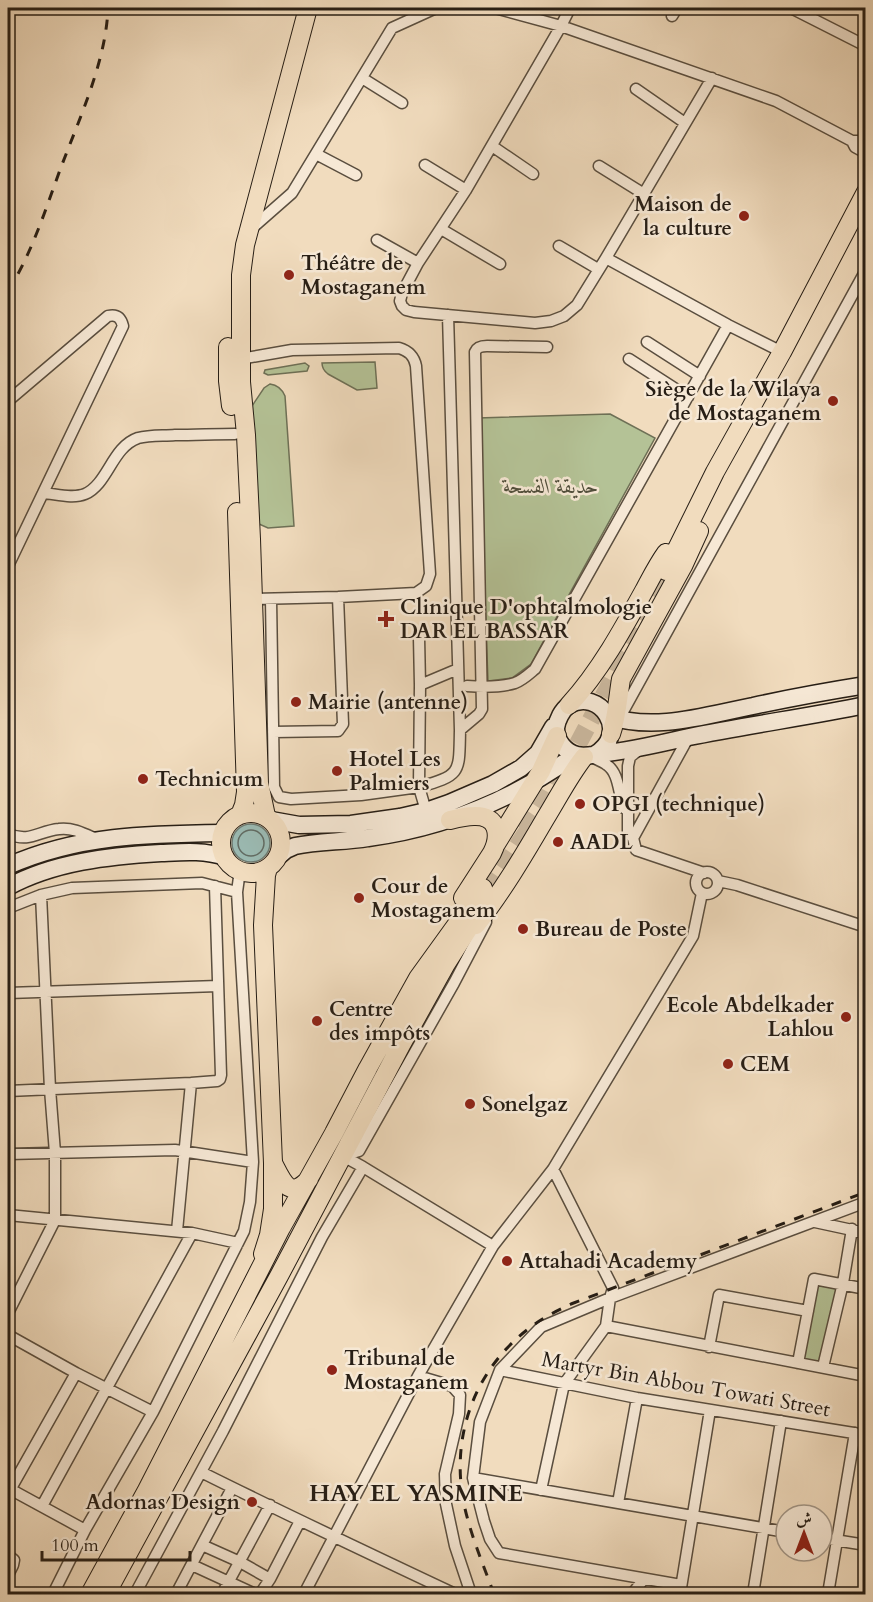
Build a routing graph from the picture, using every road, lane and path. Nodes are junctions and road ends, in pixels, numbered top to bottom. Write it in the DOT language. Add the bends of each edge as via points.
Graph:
graph roads {
  1 [pos="300,8"];
  2 [pos="308,8"];
  3 [pos="436,8"];
  4 [pos="499,8"];
  5 [pos="570,8"];
  6 [pos="791,8"];
  7 [pos="561,26"];
  8 [pos="866,46"];
  9 [pos="362,78"];
  10 [pos="712,78"];
  11 [pos="636,89"];
  12 [pos="402,103"];
  13 [pos="685,123"];
  14 [pos="852,141"];
  15 [pos="866,144"];
  16 [pos="492,146"];
  17 [pos="866,153"];
  18 [pos="316,154"];
  19 [pos="425,165"];
  20 [pos="599,166"];
  21 [pos="533,174"];
  22 [pos="356,175"];
  23 [pos="466,190"];
  24 [pos="866,192"];
  25 [pos="644,194"];
  26 [pos="866,219"];
  27 [pos="441,229"];
  28 [pos="249,231"];
  29 [pos="377,240"];
  30 [pos="558,246"];
  31 [pos="606,258"];
  32 [pos="418,263"];
  33 [pos="500,264"];
  34 [pos="598,269"];
  35 [pos="866,270"];
  36 [pos="448,315"];
  37 [pos="728,325"];
  38 [pos="647,342"];
  39 [pos="547,347"];
  40 [pos="782,352"];
  41 [pos="240,359"];
  42 [pos="629,359"];
  43 [pos="700,376"];
  44 [pos="688,397"];
  45 [pos="8,401"];
  46 [pos="235,434"];
  47 [pos="720,473"];
  48 [pos="43,493"];
  49 [pos="8,566"];
  50 [pos="667,572"];
  51 [pos="338,597"];
  52 [pos="253,599"];
  53 [pos="271,599"];
  54 [pos="419,637"];
  55 [pos="458,669"];
  56 [pos="420,685"];
  57 [pos="866,685"];
  58 [pos="467,686"];
  59 [pos="482,687"];
  60 [pos="866,705"];
  61 [pos="562,720"];
  62 [pos="613,722"];
  63 [pos="460,730"];
  64 [pos="273,732"];
  65 [pos="688,738"];
  66 [pos="641,748"];
  67 [pos="586,756"];
  68 [pos="534,782"];
  69 [pos="419,787"];
  70 [pos="426,811"];
  71 [pos="627,812"];
  72 [pos="240,815"];
  73 [pos="268,818"];
  74 [pos="450,820"];
  75 [pos="223,833"];
  76 [pos="8,834"];
  77 [pos="633,838"];
  78 [pos="98,840"];
  79 [pos="496,845"];
  80 [pos="225,857"];
  81 [pos="273,862"];
  82 [pos="8,866"];
  83 [pos="241,871"];
  84 [pos="704,873"];
  85 [pos="718,881"];
  86 [pos="215,886"];
  87 [pos="8,887"];
  88 [pos="237,892"];
  89 [pos="488,893"];
  90 [pos="702,893"];
  91 [pos="41,895"];
  92 [pos="8,908"];
  93 [pos="263,925"];
  94 [pos="866,927"];
  95 [pos="418,978"];
  96 [pos="218,986"];
  97 [pos="46,992"];
  98 [pos="8,993"];
  99 [pos="191,1083"];
  100 [pos="50,1089"];
  101 [pos="8,1091"];
  102 [pos="185,1152"];
  103 [pos="55,1153"];
  104 [pos="8,1154"];
  105 [pos="343,1156"];
  106 [pos="253,1162"];
  107 [pos="273,1163"];
  108 [pos="363,1167"];
  109 [pos="553,1169"];
  110 [pos="310,1177"];
  111 [pos="866,1202"];
  112 [pos="8,1215"];
  113 [pos="288,1215"];
  114 [pos="56,1220"];
  115 [pos="815,1222"];
  116 [pos="852,1230"];
  117 [pos="177,1231"];
  118 [pos="192,1233"];
  119 [pos="866,1233"];
  120 [pos="238,1243"];
  121 [pos="297,1243"];
  122 [pos="493,1246"];
  123 [pos="259,1270"];
  124 [pos="843,1283"];
  125 [pos="866,1289"];
  126 [pos="610,1298"];
  127 [pos="808,1311"];
  128 [pos="8,1313"];
  129 [pos="606,1326"];
  130 [pos="8,1335"];
  131 [pos="709,1347"];
  132 [pos="798,1363"];
  133 [pos="823,1368"];
  134 [pos="500,1370"];
  135 [pos="76,1373"];
  136 [pos="418,1376"];
  137 [pos="866,1376"];
  138 [pos="564,1384"];
  139 [pos="107,1389"];
  140 [pos="637,1398"];
  141 [pos="710,1410"];
  142 [pos="153,1412"];
  143 [pos="781,1421"];
  144 [pos="860,1434"];
  145 [pos="201,1472"];
  146 [pos="472,1478"];
  147 [pos="232,1488"];
  148 [pos="9,1489"];
  149 [pos="541,1490"];
  150 [pos="618,1503"];
  151 [pos="270,1505"];
  152 [pos="42,1506"];
  153 [pos="693,1516"];
  154 [pos="300,1521"];
  155 [pos="764,1528"];
  156 [pos="85,1530"];
  157 [pos="774,1530"];
  158 [pos="334,1536"];
  159 [pos="834,1540"];
  160 [pos="837,1541"];
  161 [pos="202,1545"];
  162 [pos="866,1545"];
  163 [pos="8,1555"];
  164 [pos="240,1562"];
  165 [pos="192,1564"];
  166 [pos="8,1575"];
  167 [pos="270,1579"];
  168 [pos="645,1579"];
  169 [pos="229,1581"];
  170 [pos="681,1590"];
  171 [pos="53,1594"];
  172 [pos="90,1594"];
  173 [pos="106,1594"];
  174 [pos="135,1594"];
  175 [pos="176,1594"];
  176 [pos="222,1594"];
  177 [pos="255,1594"];
  178 [pos="260,1594"];
  179 [pos="304,1594"];
  180 [pos="455,1594"];
  181 [pos="471,1594"];
  182 [pos="632,1594"];
  183 [pos="753,1594"];
  184 [pos="828,1594"];
  1 -- 46 [label="main road" via="259,147 237,243 228,356"];
  2 -- 28 [label="main road"];
  3 -- 9 [label="street" via="392,28"];
  4 -- 7 [label="street"];
  5 -- 7 [label="street"];
  6 -- 8 [label="street"];
  7 -- 10 [label="street"];
  7 -- 16 [label="street"];
  9 -- 12 [label="street"];
  9 -- 18 [label="street"];
  10 -- 13 [label="street"];
  10 -- 14 [label="street" via="776,101"];
  11 -- 13 [label="street"];
  13 -- 25 [label="street"];
  14 -- 15 [label="street"];
  14 -- 17 [label="street"];
  16 -- 21 [label="street"];
  16 -- 23 [label="street"];
  18 -- 22 [label="street"];
  18 -- 28 [label="street" via="292,193"];
  19 -- 23 [label="street"];
  20 -- 25 [label="street"];
  23 -- 27 [label="street"];
  24 -- 40 [label="main road"];
  25 -- 31 [label="street"];
  26 -- 47 [label="main road" via="763,411"];
  27 -- 32 [label="street"];
  27 -- 33 [label="street"];
  28 -- 41 [label="main road" via="241,274"];
  29 -- 32 [label="street"];
  30 -- 34 [label="street"];
  31 -- 34 [label="street"];
  31 -- 37 [label="street"];
  32 -- 36 [label="street" via="402,292 402,306 414,312"];
  34 -- 36 [label="street" via="577,305 551,321"];
  35 -- 62 [label="street"];
  36 -- 55 [label="street"];
  37 -- 40 [label="street"];
  37 -- 43 [label="street"];
  38 -- 43 [label="street"];
  39 -- 59 [label="street" via="486,346 475,352"];
  40 -- 47 [label="main road"];
  41 -- 51 [label="street" via="292,350 399,348 415,361 429,580 416,593"];
  41 -- 52 [label="main road"];
  42 -- 44 [label="street"];
  43 -- 44 [label="street"];
  44 -- 59 [label="street" via="535,669 515,683"];
  45 -- 48 [label="street" via="108,316 122,321"];
  46 -- 48 [label="street" via="138,438 118,454 86,494"];
  46 -- 72 [label="main road" via="246,792"];
  47 -- 50 [label="main road"];
  47 -- 61 [label="main road" via="658,564 592,678"];
  47 -- 62 [label="main road" via="683,566 621,679"];
  48 -- 49 [label="street"];
  51 -- 53 [label="street"];
  51 -- 64 [label="street" via="343,724 338,731"];
  52 -- 53 [label="street"];
  52 -- 73 [label="main road" via="259,783"];
  53 -- 64 [label="street"];
  54 -- 56 [label="street"];
  55 -- 56 [label="street"];
  55 -- 63 [label="street"];
  56 -- 69 [label="street"];
  57 -- 62 [label="main road" via="685,720"];
  58 -- 59 [label="street"];
  59 -- 63 [label="street" via="482,709"];
  60 -- 65 [label="main road"];
  61 -- 62 [label="main road" via="578,702 586,702 603,708"];
  61 -- 67 [label="main road" via="561,744 567,751"];
  61 -- 68 [label="main road"];
  61 -- 70 [label="main road" via="538,753 513,775"];
  62 -- 67 [label="main road" via="608,743"];
  63 -- 69 [label="street" via="459,763 453,773 445,780"];
  64 -- 69 [label="street" via="274,787 279,797 361,795"];
  65 -- 66 [label="main road"];
  65 -- 77 [label="street"];
  66 -- 67 [label="main road"];
  66 -- 71 [label="street" via="630,757 628,766"];
  67 -- 68 [label="main road"];
  67 -- 71 [label="street" via="613,770"];
  67 -- 89 [label="main road" via="568,778 546,818"];
  68 -- 74 [label="main road"];
  68 -- 79 [label="main road"];
  69 -- 70 [label="street"];
  70 -- 73 [label="main road" via="351,824 307,826"];
  71 -- 77 [label="street" via="628,832"];
  72 -- 73 [label="main road" via="257,813"];
  72 -- 75 [label="main road"];
  73 -- 81 [label="main road" via="280,833 281,849"];
  74 -- 79 [label="main road" via="477,816 489,820 497,830"];
  74 -- 81 [label="main road" via="369,838 295,846"];
  75 -- 78 [label="main road"];
  75 -- 80 [label="main road"];
  76 -- 78 [label="street" via="25,838 65,829"];
  77 -- 84 [label="street" via="636,850"];
  78 -- 82 [label="main road" via="60,847"];
  79 -- 95 [label="main road"];
  80 -- 83 [label="main road"];
  80 -- 87 [label="main road" via="196,851 104,858 68,864"];
  81 -- 83 [label="main road" via="260,872"];
  81 -- 93 [label="main road" via="266,875"];
  83 -- 88 [label="street"];
  83 -- 93 [label="main road" via="255,891"];
  84 -- 85 [label="street" via="713,874"];
  84 -- 90 [label="street" via="696,882"];
  85 -- 90 [label="street" via="715,891"];
  85 -- 94 [label="street"];
  86 -- 88 [label="street"];
  86 -- 91 [label="street" via="202,883 72,888"];
  86 -- 96 [label="street"];
  88 -- 106 [label="street"];
  89 -- 95 [label="main road"];
  89 -- 105 [label="main road"];
  89 -- 105 [label="street" via="484,926 454,983 359,1150"];
  90 -- 109 [label="street" via="693,936"];
  91 -- 92 [label="street"];
  91 -- 97 [label="street"];
  93 -- 107 [label="main road"];
  95 -- 110 [label="main road"];
  96 -- 97 [label="street"];
  96 -- 99 [label="street" via="220,1079"];
  97 -- 98 [label="street"];
  97 -- 100 [label="street"];
  99 -- 100 [label="street"];
  99 -- 102 [label="street"];
  100 -- 101 [label="street"];
  100 -- 103 [label="street"];
  102 -- 103 [label="street"];
  102 -- 106 [label="street"];
  102 -- 117 [label="street"];
  103 -- 104 [label="street"];
  103 -- 114 [label="street"];
  105 -- 108 [label="street"];
  105 -- 121 [label="main road"];
  106 -- 120 [label="street" via="250,1202"];
  107 -- 110 [label="main road" via="288,1187 302,1187"];
  107 -- 113 [label="main road"];
  107 -- 123 [label="main road" via="273,1209"];
  108 -- 122 [label="street"];
  108 -- 145 [label="street" via="322,1237"];
  109 -- 122 [label="street"];
  109 -- 126 [label="street" via="613,1288"];
  110 -- 113 [label="main road"];
  111 -- 115 [label="street"];
  112 -- 114 [label="street"];
  113 -- 121 [label="main road"];
  113 -- 123 [label="main road"];
  114 -- 117 [label="street"];
  114 -- 128 [label="street"];
  115 -- 116 [label="street"];
  115 -- 126 [label="street"];
  116 -- 119 [label="street"];
  116 -- 124 [label="street"];
  117 -- 118 [label="street"];
  118 -- 120 [label="street"];
  118 -- 139 [label="street"];
  120 -- 142 [label="street"];
  121 -- 173 [label="main road"];
  122 -- 136 [label="street"];
  123 -- 172 [label="main road"];
  124 -- 125 [label="street"];
  124 -- 127 [label="street" via="814,1279"];
  124 -- 133 [label="street"];
  126 -- 129 [label="street"];
  126 -- 134 [label="street" via="541,1327"];
  127 -- 131 [label="street" via="719,1295"];
  127 -- 132 [label="street"];
  129 -- 131 [label="street"];
  129 -- 138 [label="street"];
  130 -- 135 [label="street"];
  131 -- 132 [label="street"];
  132 -- 133 [label="street"];
  133 -- 137 [label="street"];
  134 -- 138 [label="street, Martyr Bin Abbou Towati Street"];
  134 -- 146 [label="street" via="480,1422"];
  135 -- 139 [label="street"];
  135 -- 148 [label="street"];
  136 -- 158 [label="street"];
  136 -- 181 [label="street" via="452,1386 460,1395 445,1474 446,1504"];
  138 -- 140 [label="street, Martyr Bin Abbou Towati Street"];
  138 -- 149 [label="street"];
  139 -- 142 [label="street"];
  139 -- 152 [label="street"];
  140 -- 141 [label="street, Martyr Bin Abbou Towati Street"];
  140 -- 150 [label="street"];
  141 -- 143 [label="street, Martyr Bin Abbou Towati Street"];
  141 -- 153 [label="street"];
  142 -- 156 [label="street"];
  143 -- 144 [label="street, Martyr Bin Abbou Towati Street"];
  143 -- 155 [label="street"];
  144 -- 160 [label="street"];
  145 -- 147 [label="street"];
  145 -- 174 [label="street"];
  146 -- 149 [label="street"];
  146 -- 168 [label="street" via="490,1539 499,1553"];
  147 -- 151 [label="street"];
  147 -- 161 [label="street"];
  148 -- 152 [label="street"];
  149 -- 150 [label="street"];
  150 -- 153 [label="street"];
  151 -- 154 [label="street"];
  151 -- 164 [label="street"];
  152 -- 156 [label="street"];
  153 -- 155 [label="street"];
  153 -- 170 [label="street"];
  154 -- 158 [label="street"];
  154 -- 167 [label="street"];
  155 -- 157 [label="street"];
  155 -- 183 [label="street"];
  156 -- 171 [label="street"];
  158 -- 179 [label="street"];
  158 -- 180 [label="street"];
  159 -- 160 [label="street"];
  160 -- 162 [label="street"];
  160 -- 184 [label="street"];
  161 -- 164 [label="street"];
  161 -- 165 [label="street"];
  163 -- 166 [label="street" via="14,1560"];
  164 -- 167 [label="street"];
  164 -- 169 [label="street"];
  165 -- 169 [label="street"];
  165 -- 175 [label="street"];
  167 -- 178 [label="street"];
  168 -- 170 [label="street"];
  168 -- 182 [label="street"];
  169 -- 176 [label="street"];
  169 -- 177 [label="street"];
}
